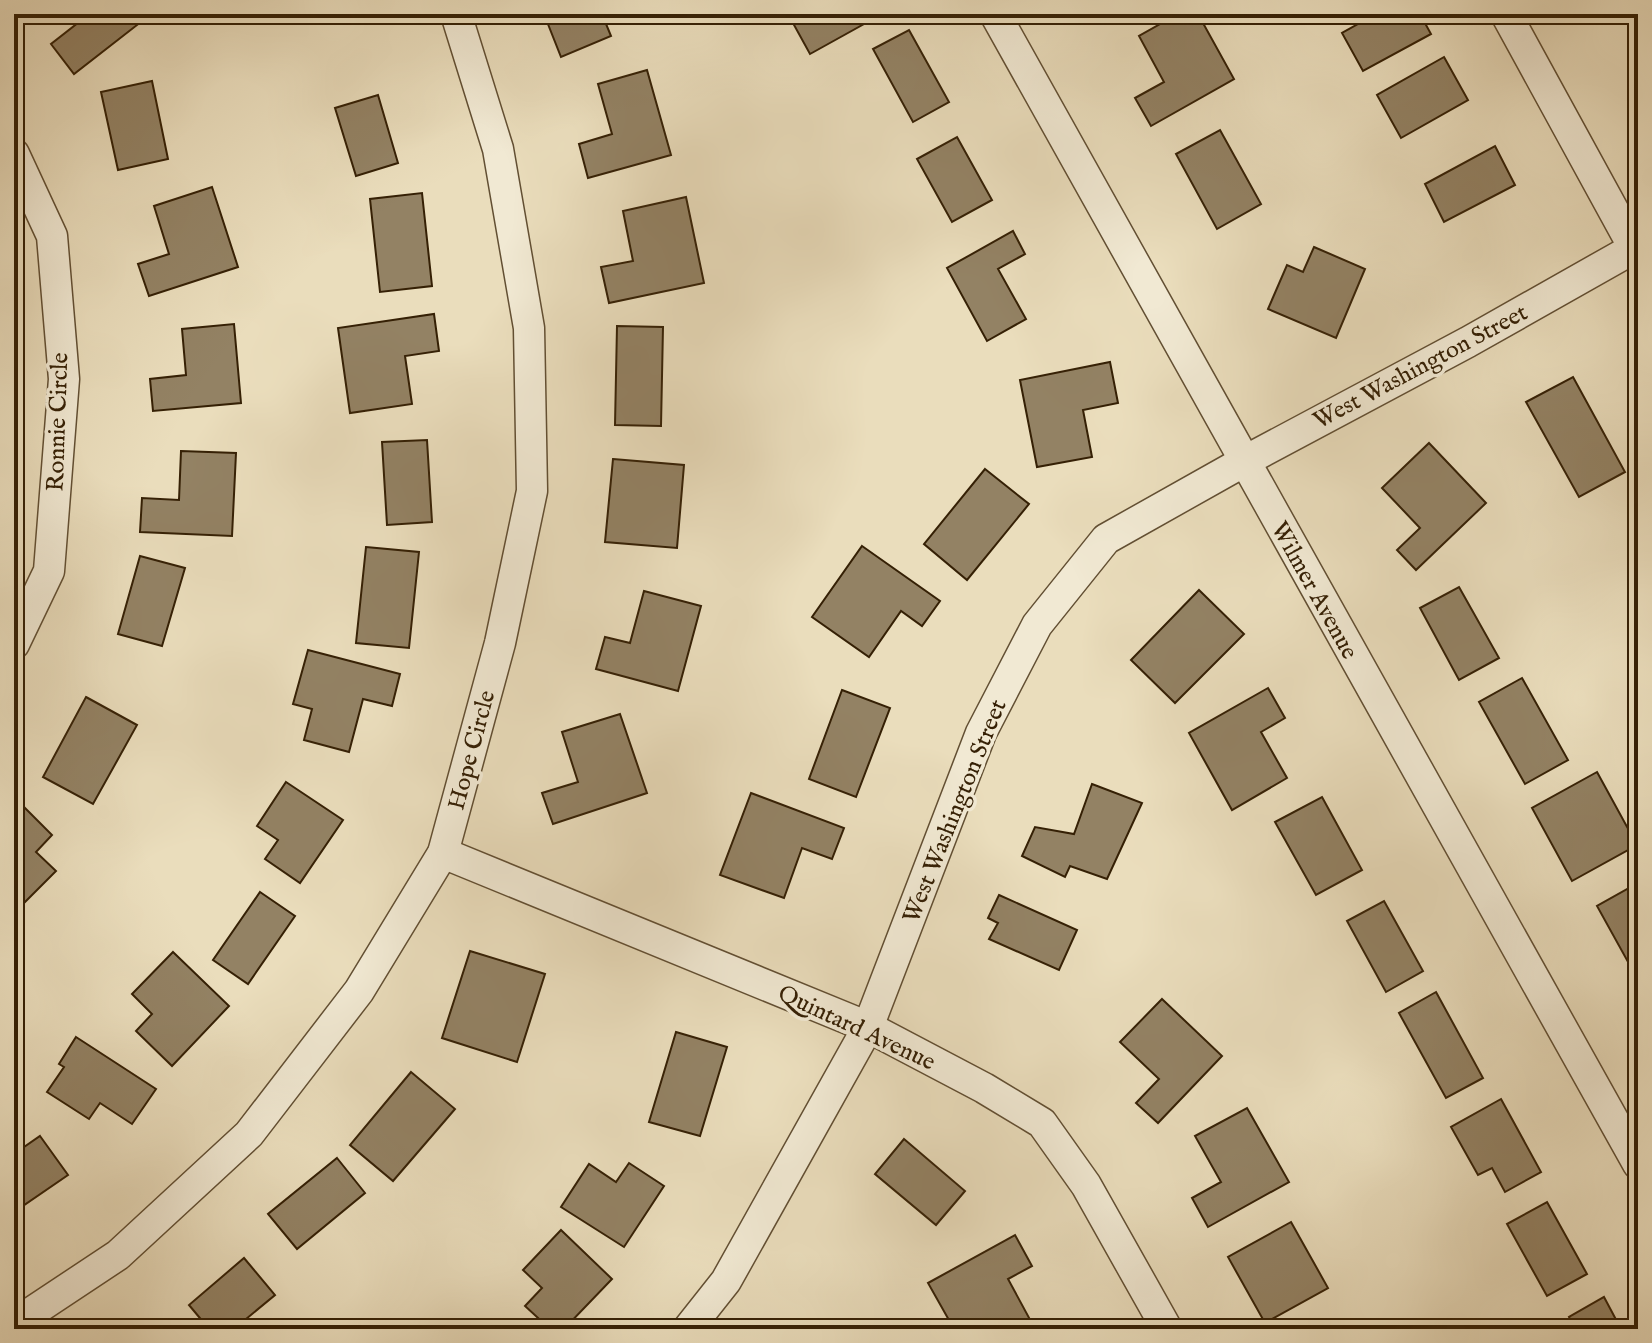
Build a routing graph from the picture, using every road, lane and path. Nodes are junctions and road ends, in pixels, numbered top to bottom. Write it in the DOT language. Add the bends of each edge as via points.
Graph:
graph roads {
  1 [pos="456,14"];
  2 [pos="995,14"];
  3 [pos="1506,14"];
  4 [pos="14,154"];
  5 [pos="1636,247"];
  6 [pos="1243,462"];
  7 [pos="14,644"];
  8 [pos="443,853"];
  9 [pos="868,1027"];
  10 [pos="1638,1164"];
  11 [pos="14,1324"];
  12 [pos="688,1329"];
  13 [pos="1167,1329"];
  1 -- 8 [label="street, Hope Circle" via="498,149 529,328 532,491 500,643"];
  2 -- 6 [label="street, Wilmer Avenue"];
  3 -- 5 [label="street"];
  4 -- 7 [label="street, Ronnie Circle" via="52,236 64,379 49,571"];
  5 -- 6 [label="street, West Washington Street"];
  6 -- 9 [label="street, West Washington Street" via="1106,539 1037,625 981,733"];
  6 -- 10 [label="street, Wilmer Avenue"];
  8 -- 9 [label="street, Quintard Avenue"];
  8 -- 11 [label="street, Hope Circle" via="359,991 249,1134 118,1255"];
  9 -- 12 [label="street, West Washington Street" via="726,1281"];
  9 -- 13 [label="street, Quintard Avenue" via="1042,1123 1086,1185"];
}
